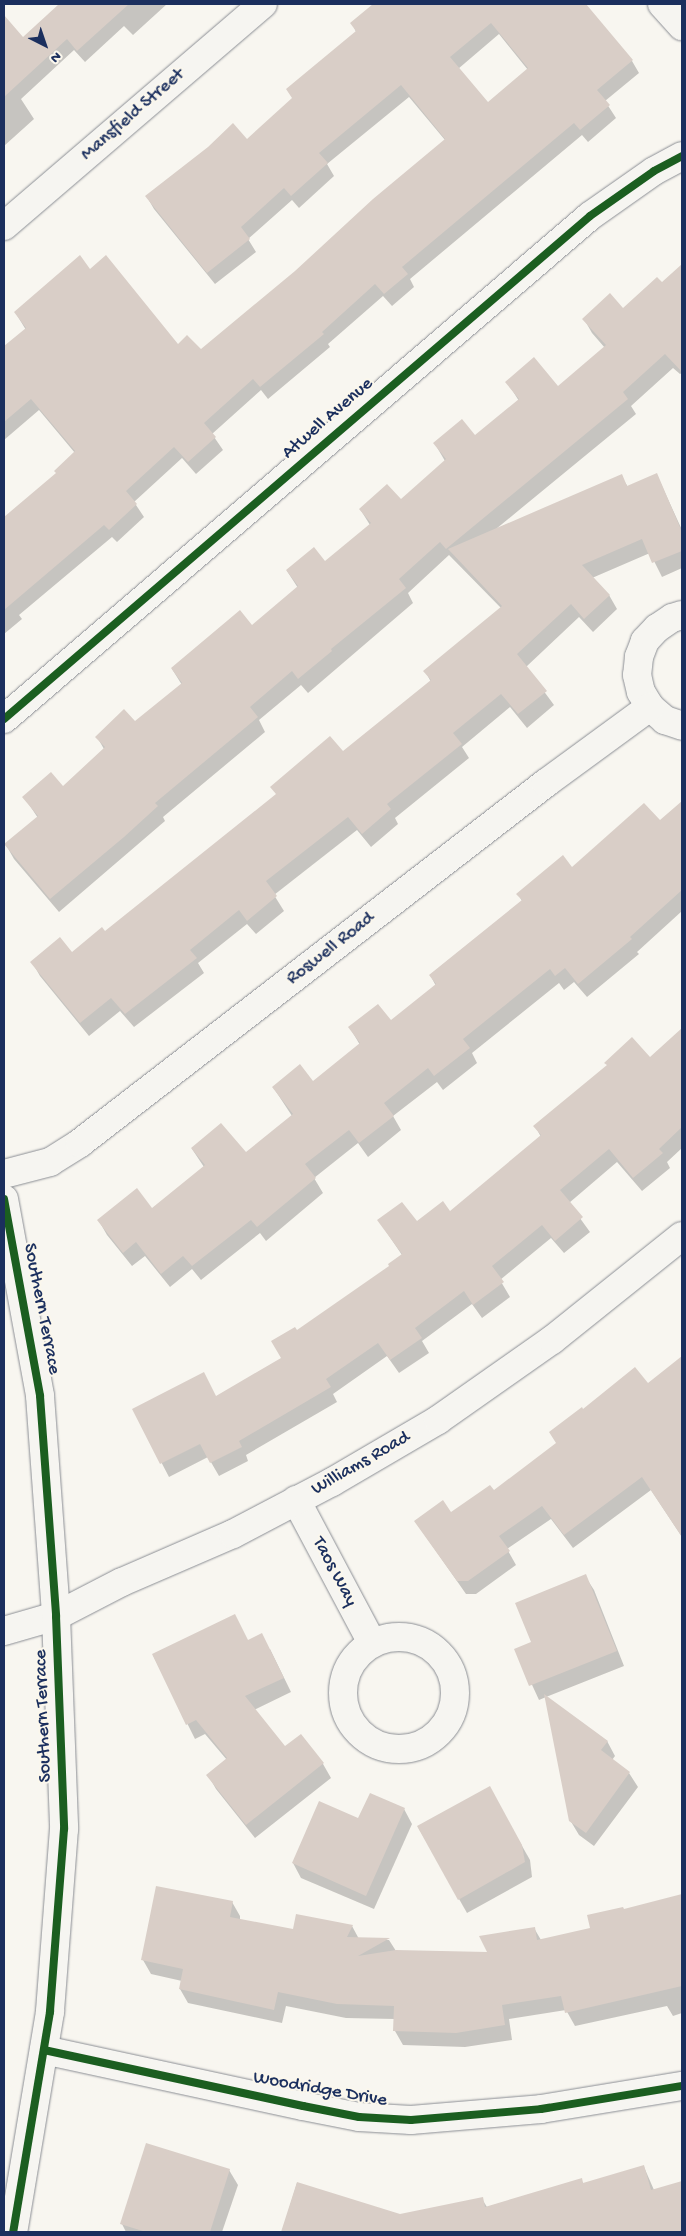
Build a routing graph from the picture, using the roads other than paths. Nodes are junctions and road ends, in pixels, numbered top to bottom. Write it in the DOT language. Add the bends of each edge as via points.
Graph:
graph roads {
  1 [pos="263,4"];
  2 [pos="662,4"];
  3 [pos="682,26"];
  4 [pos="682,156"];
  5 [pos="4,226"];
  6 [pos="682,616"];
  7 [pos="650,708"];
  8 [pos="4,719"];
  9 [pos="682,726"];
  10 [pos="4,1174"];
  11 [pos="5,1210"];
  12 [pos="682,1236"];
  13 [pos="296,1500"];
  14 [pos="56,1616"];
  15 [pos="4,1631"];
  16 [pos="372,1643"];
  17 [pos="44,2050"];
  18 [pos="682,2086"];
  19 [pos="13,2232"];
  1 -- 5 [label="street, Mansfield Street"];
  2 -- 3 [label="street"];
  4 -- 8 [label="street, Atwell Avenue" via="654,171 590,216"];
  6 -- 7 [label="street" via="672,618 657,628 645,641 639,658 637,675"];
  7 -- 9 [label="street" via="666,720"];
  7 -- 10 [label="street, Roswell Road" via="484,831 80,1143 50,1162"];
  11 -- 14 [label="street, Southern Terrace" via="40,1396"];
  12 -- 13 [label="street, Williams Road" via="552,1340 438,1420"];
  13 -- 14 [label="street, Williams Road" via="233,1534 122,1582"];
  13 -- 16 [label="street, Taos Way"];
  14 -- 15 [label="street, Williams Road"];
  14 -- 17 [label="street, Southern Terrace" via="64,1830 50,2012"];
  16 -- 16 [label="street" via="389,1637 407,1637 424,1642 449,1666 455,1701 450,1718 425,1744 406,1750 386,1749 368,1741 354,1728 345,1711 342,1691 346,1672 356,1655"];
  17 -- 18 [label="street, Woodridge Drive" via="359,2117 411,2120 541,2109"];
  17 -- 19 [label="street, Southern Terrace"];
}
